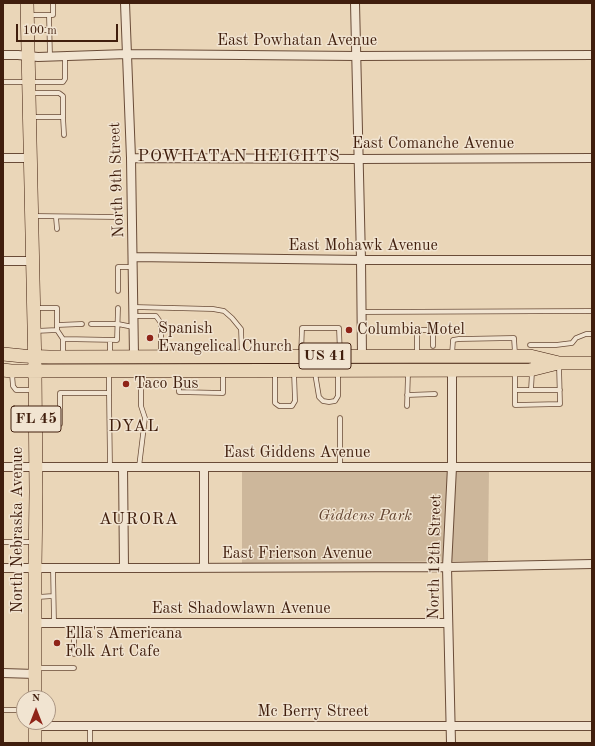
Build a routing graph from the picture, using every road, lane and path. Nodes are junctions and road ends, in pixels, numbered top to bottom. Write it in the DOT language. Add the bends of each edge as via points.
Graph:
graph roads {
  1 [pos="53,3"];
  2 [pos="126,3"];
  3 [pos="355,3"];
  4 [pos="27,9"];
  5 [pos="49,15"];
  6 [pos="28,30"];
  7 [pos="50,30"];
  8 [pos="127,54"];
  9 [pos="3,55"];
  10 [pos="592,55"];
  11 [pos="28,56"];
  12 [pos="65,56"];
  13 [pos="357,56"];
  14 [pos="50,57"];
  15 [pos="3,82"];
  16 [pos="29,87"];
  17 [pos="36,117"];
  18 [pos="61,117"];
  19 [pos="48,122"];
  20 [pos="56,122"];
  21 [pos="64,135"];
  22 [pos="3,158"];
  23 [pos="31,158"];
  24 [pos="130,158"];
  25 [pos="592,158"];
  26 [pos="359,159"];
  27 [pos="32,216"];
  28 [pos="56,216"];
  29 [pos="118,217"];
  30 [pos="57,229"];
  31 [pos="133,257"];
  32 [pos="361,260"];
  33 [pos="592,260"];
  34 [pos="3,261"];
  35 [pos="33,261"];
  36 [pos="133,267"];
  37 [pos="118,291"];
  38 [pos="134,307"];
  39 [pos="34,308"];
  40 [pos="118,308"];
  41 [pos="592,311"];
  42 [pos="362,312"];
  43 [pos="134,316"];
  44 [pos="82,324"];
  45 [pos="118,324"];
  46 [pos="57,325"];
  47 [pos="95,325"];
  48 [pos="134,327"];
  49 [pos="57,330"];
  50 [pos="34,331"];
  51 [pos="592,334"];
  52 [pos="63,339"];
  53 [pos="110,340"];
  54 [pos="530,345"];
  55 [pos="433,346"];
  56 [pos="3,354"];
  57 [pos="110,356"];
  58 [pos="134,356"];
  59 [pos="161,356"];
  60 [pos="242,356"];
  61 [pos="278,356"];
  62 [pos="301,356"];
  63 [pos="340,356"];
  64 [pos="362,356"];
  65 [pos="417,356"];
  66 [pos="452,356"];
  67 [pos="469,356"];
  68 [pos="515,356"];
  69 [pos="35,357"];
  70 [pos="64,357"];
  71 [pos="559,363"];
  72 [pos="592,363"];
  73 [pos="294,370"];
  74 [pos="315,370"];
  75 [pos="342,370"];
  76 [pos="532,370"];
  77 [pos="8,371"];
  78 [pos="35,371"];
  79 [pos="109,371"];
  80 [pos="141,371"];
  81 [pos="178,371"];
  82 [pos="223,371"];
  83 [pos="275,371"];
  84 [pos="408,371"];
  85 [pos="452,371"];
  86 [pos="515,371"];
  87 [pos="36,390"];
  88 [pos="515,390"];
  89 [pos="531,390"];
  90 [pos="560,390"];
  91 [pos="109,393"];
  92 [pos="408,394"];
  93 [pos="435,394"];
  94 [pos="408,406"];
  95 [pos="340,418"];
  96 [pos="36,424"];
  97 [pos="3,467"];
  98 [pos="36,467"];
  99 [pos="110,467"];
  100 [pos="124,467"];
  101 [pos="139,467"];
  102 [pos="204,467"];
  103 [pos="340,467"];
  104 [pos="452,467"];
  105 [pos="592,468"];
  106 [pos="3,542"];
  107 [pos="36,542"];
  108 [pos="592,564"];
  109 [pos="447,567"];
  110 [pos="3,568"];
  111 [pos="35,568"];
  112 [pos="52,568"];
  113 [pos="124,568"];
  114 [pos="204,568"];
  115 [pos="35,596"];
  116 [pos="53,596"];
  117 [pos="35,623"];
  118 [pos="54,623"];
  119 [pos="74,623"];
  120 [pos="448,623"];
  121 [pos="74,654"];
  122 [pos="74,668"];
  123 [pos="34,671"];
  124 [pos="3,674"];
  125 [pos="35,690"];
  126 [pos="3,710"];
  127 [pos="16,710"];
  128 [pos="56,725"];
  129 [pos="90,726"];
  130 [pos="451,726"];
  131 [pos="592,726"];
  132 [pos="35,730"];
  133 [pos="35,743"];
  134 [pos="90,743"];
  135 [pos="451,743"];
  1 -- 5 [label="lane" via="53,15"];
  2 -- 8 [label="street, North 9th Street"];
  3 -- 13 [label="street"];
  4 -- 5 [label="lane"];
  4 -- 6 [label="main road, North Nebraska Avenue"];
  5 -- 7 [label="lane"];
  6 -- 7 [label="lane"];
  6 -- 11 [label="main road, North Nebraska Avenue"];
  7 -- 14 [label="lane"];
  8 -- 12 [label="street, East Powhatan Avenue"];
  8 -- 13 [label="street, East Powhatan Avenue"];
  8 -- 24 [label="street, North 9th Street"];
  9 -- 11 [label="street, East Powhatan Avenue"];
  10 -- 13 [label="street, East Powhatan Avenue"];
  11 -- 14 [label="street, East Powhatan Avenue"];
  11 -- 16 [label="main road, North Nebraska Avenue"];
  12 -- 14 [label="street, East Powhatan Avenue"];
  12 -- 16 [label="lane" via="64,81"];
  13 -- 26 [label="street"];
  15 -- 16 [label="lane"];
  16 -- 17 [label="main road, North Nebraska Avenue"];
  16 -- 18 [label="lane" via="62,94"];
  17 -- 18 [label="lane"];
  17 -- 19 [label="lane"];
  17 -- 23 [label="main road, North Nebraska Avenue"];
  18 -- 20 [label="lane"];
  18 -- 21 [label="lane"];
  22 -- 23 [label="street"];
  23 -- 27 [label="main road, North Nebraska Avenue"];
  24 -- 26 [label="street, East Comanche Avenue"];
  24 -- 31 [label="street, North 9th Street"];
  25 -- 26 [label="street, East Comanche Avenue"];
  26 -- 32 [label="street"];
  27 -- 28 [label="lane"];
  27 -- 35 [label="main road, North Nebraska Avenue"];
  28 -- 29 [label="lane"];
  28 -- 30 [label="lane"];
  31 -- 32 [label="street, East Mohawk Avenue"];
  31 -- 36 [label="street, North 9th Street"];
  32 -- 33 [label="street, East Mohawk Avenue"];
  32 -- 42 [label="street"];
  34 -- 35 [label="street"];
  35 -- 39 [label="main road, North Nebraska Avenue"];
  36 -- 37 [label="lane" via="118,267"];
  36 -- 38 [label="street, North 9th Street"];
  38 -- 43 [label="street, North 9th Street"];
  38 -- 60 [label="lane" via="224,311 241,329"];
  39 -- 46 [label="lane" via="57,308"];
  39 -- 50 [label="main road, North Nebraska Avenue"];
  40 -- 45 [label="lane"];
  41 -- 42 [label="lane"];
  42 -- 64 [label="street"];
  43 -- 48 [label="street, North 9th Street"];
  43 -- 59 [label="lane" via="156,316 161,323"];
  44 -- 46 [label="lane"];
  45 -- 47 [label="lane"];
  45 -- 48 [label="lane"];
  45 -- 53 [label="lane" via="117,340"];
  46 -- 49 [label="lane"];
  48 -- 58 [label="street, North 9th Street"];
  49 -- 50 [label="lane"];
  49 -- 52 [label="lane"];
  50 -- 69 [label="main road, North Nebraska Avenue"];
  51 -- 54 [label="lane" via="576,338 572,343"];
  52 -- 53 [label="lane" via="96,337"];
  52 -- 70 [label="lane"];
  53 -- 57 [label="lane"];
  55 -- 65 [label="lane" via="433,330 417,330"];
  56 -- 69 [label="main road"];
  57 -- 58 [label="main road, US 41"];
  57 -- 70 [label="main road, US 41"];
  58 -- 59 [label="main road, US 41"];
  59 -- 60 [label="main road, US 41"];
  60 -- 61 [label="main road, US 41"];
  61 -- 62 [label="main road, US 41"];
  61 -- 82 [label="main road" via="268,362 228,363"];
  62 -- 63 [label="main road, US 41"];
  62 -- 63 [label="lane" via="302,328 339,328"];
  63 -- 64 [label="main road, US 41"];
  64 -- 65 [label="main road, US 41"];
  64 -- 75 [label="main road" via="357,364"];
  65 -- 66 [label="main road, US 41"];
  66 -- 67 [label="main road, US 41"];
  66 -- 68 [label="lane" via="453,340 514,338"];
  67 -- 68 [label="main road, US 41"];
  67 -- 85 [label="main road" via="456,364"];
  68 -- 71 [label="main road, US 41" via="530,356"];
  69 -- 70 [label="main road, US 41"];
  69 -- 78 [label="main road, North Nebraska Avenue"];
  71 -- 72 [label="main road, US 41"];
  71 -- 76 [label="main road, US 41"];
  71 -- 90 [label="lane"];
  73 -- 74 [label="main road, US 41"];
  73 -- 83 [label="main road, US 41"];
  73 -- 83 [label="lane" via="295,401 292,406 279,406 275,403"];
  74 -- 75 [label="main road, US 41"];
  74 -- 75 [label="lane" via="319,397 330,402 335,401 338,396"];
  75 -- 84 [label="main road, US 41"];
  76 -- 86 [label="main road, US 41"];
  76 -- 89 [label="lane"];
  77 -- 78 [label="main road"];
  77 -- 87 [label="lane" via="16,390"];
  78 -- 79 [label="main road, US 41"];
  78 -- 87 [label="main road, North Nebraska Avenue / FL 45"];
  79 -- 80 [label="main road, US 41"];
  79 -- 91 [label="lane"];
  80 -- 81 [label="main road, US 41"];
  80 -- 101 [label="lane" via="141,406 145,418"];
  81 -- 82 [label="main road, US 41"];
  81 -- 82 [label="lane" via="179,392 223,393"];
  82 -- 83 [label="main road, US 41"];
  84 -- 85 [label="main road, US 41"];
  84 -- 92 [label="lane"];
  85 -- 86 [label="main road, US 41"];
  85 -- 104 [label="street, North 12th Street"];
  86 -- 88 [label="lane"];
  87 -- 96 [label="main road, North Nebraska Avenue / FL 45"];
  88 -- 89 [label="lane"];
  88 -- 90 [label="lane" via="515,405 560,404"];
  89 -- 90 [label="lane"];
  91 -- 96 [label="lane" via="60,394 60,424"];
  91 -- 99 [label="lane"];
  92 -- 93 [label="lane"];
  92 -- 94 [label="lane"];
  95 -- 103 [label="lane"];
  96 -- 98 [label="main road, North Nebraska Avenue / FL 45"];
  97 -- 98 [label="street, East Giddens Avenue"];
  98 -- 99 [label="street, East Giddens Avenue"];
  98 -- 107 [label="main road, North Nebraska Avenue / FL 45"];
  99 -- 100 [label="street, East Giddens Avenue"];
  100 -- 101 [label="street, East Giddens Avenue"];
  100 -- 113 [label="street"];
  101 -- 102 [label="street, East Giddens Avenue"];
  102 -- 103 [label="street, East Giddens Avenue"];
  102 -- 114 [label="street"];
  103 -- 104 [label="street, East Giddens Avenue"];
  104 -- 105 [label="street, East Giddens Avenue"];
  104 -- 109 [label="street, North 12th Street"];
  106 -- 107 [label="lane"];
  107 -- 111 [label="main road, North Nebraska Avenue / FL 45"];
  108 -- 109 [label="street, East Frierson Avenue"];
  109 -- 114 [label="street, East Frierson Avenue"];
  109 -- 120 [label="street, North 12th Street"];
  110 -- 111 [label="street, East Frierson Avenue"];
  111 -- 112 [label="street, East Frierson Avenue"];
  111 -- 115 [label="main road, North Nebraska Avenue / FL 45"];
  112 -- 113 [label="street, East Frierson Avenue"];
  112 -- 116 [label="lane"];
  113 -- 114 [label="street, East Frierson Avenue"];
  115 -- 116 [label="lane"];
  115 -- 117 [label="main road, North Nebraska Avenue / FL 45"];
  116 -- 118 [label="lane"];
  117 -- 118 [label="street, East Shadowlawn Avenue"];
  117 -- 123 [label="main road, North Nebraska Avenue / FL 45"];
  118 -- 119 [label="street, East Shadowlawn Avenue"];
  119 -- 120 [label="street, East Shadowlawn Avenue"];
  119 -- 121 [label="lane"];
  120 -- 130 [label="street, North 12th Street"];
  122 -- 123 [label="lane"];
  123 -- 124 [label="street"];
  123 -- 125 [label="main road, North Nebraska Avenue / FL 45"];
  126 -- 127 [label="lane"];
  128 -- 129 [label="street, Mc Berry Street"];
  129 -- 130 [label="street, Mc Berry Street"];
  129 -- 134 [label="lane"];
  130 -- 131 [label="street, Mc Berry Street"];
  130 -- 135 [label="street, North 12th Street"];
  132 -- 133 [label="main road"];
}
